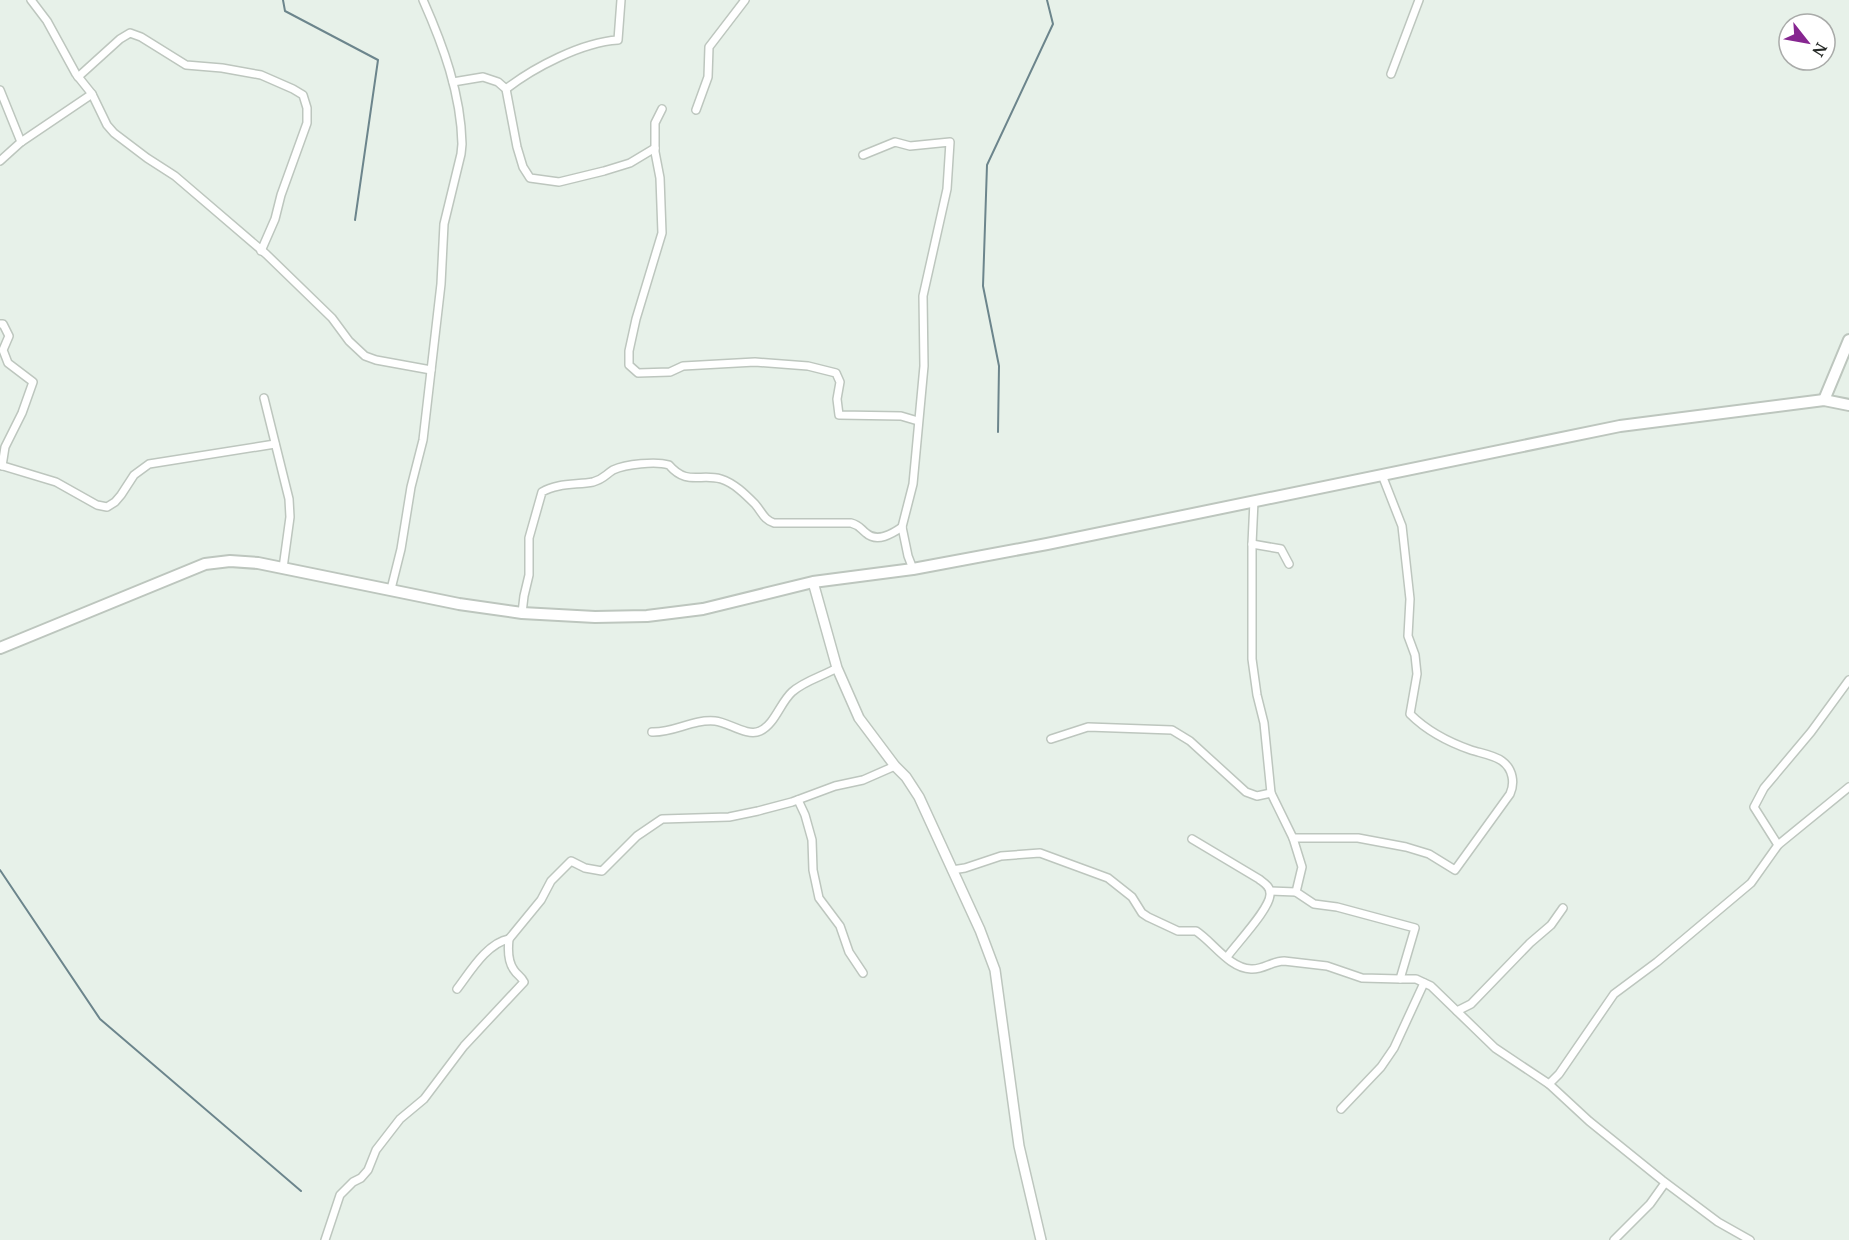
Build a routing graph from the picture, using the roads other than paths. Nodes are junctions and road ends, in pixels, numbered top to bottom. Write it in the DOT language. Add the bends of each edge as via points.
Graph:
graph roads {
  1 [pos="31,0"];
  2 [pos="423,0"];
  3 [pos="621,0"];
  4 [pos="745,0"];
  5 [pos="1419,0"];
  6 [pos="1391,74"];
  7 [pos="78,77"];
  8 [pos="453,82"];
  9 [pos="506,89"];
  10 [pos="0,90"];
  11 [pos="92,94"];
  12 [pos="662,109"];
  13 [pos="696,110"];
  14 [pos="21,142"];
  15 [pos="655,148"];
  16 [pos="863,155"];
  17 [pos="0,161"];
  18 [pos="261,250"];
  19 [pos="0,324"];
  20 [pos="1849,340"];
  21 [pos="431,370"];
  22 [pos="264,398"];
  23 [pos="1824,400"];
  24 [pos="1849,405"];
  25 [pos="918,421"];
  26 [pos="275,444"];
  27 [pos="1,465"];
  28 [pos="1382,475"];
  29 [pos="1254,501"];
  30 [pos="902,527"];
  31 [pos="1252,544"];
  32 [pos="1289,564"];
  33 [pos="283,568"];
  34 [pos="913,569"];
  35 [pos="813,582"];
  36 [pos="391,589"];
  37 [pos="522,613"];
  38 [pos="0,648"];
  39 [pos="837,668"];
  40 [pos="1849,680"];
  41 [pos="652,732"];
  42 [pos="1050,739"];
  43 [pos="895,766"];
  44 [pos="1849,788"];
  45 [pos="1271,793"];
  46 [pos="798,800"];
  47 [pos="1293,838"];
  48 [pos="1192,839"];
  49 [pos="1778,845"];
  50 [pos="952,870"];
  51 [pos="1270,891"];
  52 [pos="1296,892"];
  53 [pos="1563,908"];
  54 [pos="509,939"];
  55 [pos="1227,957"];
  56 [pos="863,973"];
  57 [pos="1400,979"];
  58 [pos="1424,983"];
  59 [pos="458,989"];
  60 [pos="1457,1011"];
  61 [pos="1549,1084"];
  62 [pos="1341,1109"];
  63 [pos="1665,1183"];
  64 [pos="325,1240"];
  65 [pos="1041,1240"];
  66 [pos="1614,1240"];
  67 [pos="1750,1240"];
  1 -- 7 [label="street"];
  2 -- 8 [label="street"];
  3 -- 9 [label="street" via="618,40 605,40 573,52 524,75"];
  4 -- 13 [label="street" via="709,47 708,77"];
  5 -- 6 [label="street"];
  7 -- 11 [label="street"];
  7 -- 18 [label="street" via="130,33 186,65 261,75 303,95 307,123"];
  8 -- 9 [label="street" via="483,77"];
  8 -- 21 [label="street" via="462,132 461,154 444,224"];
  9 -- 15 [label="street" via="517,147 530,178 559,182 630,163"];
  10 -- 14 [label="street"];
  11 -- 14 [label="street"];
  11 -- 18 [label="street" via="114,133 175,176"];
  12 -- 15 [label="street" via="655,123"];
  14 -- 17 [label="street"];
  15 -- 25 [label="street" via="662,233 636,319 629,365 638,373 755,362 808,366 836,373 840,382 839,415 901,416"];
  16 -- 25 [label="street" via="895,142 910,146 950,142 947,189 923,296 924,366"];
  18 -- 21 [label="street" via="332,318 365,356"];
  19 -- 27 [label="street" via="9,336 3,350 8,363 33,382"];
  20 -- 23 [label="main road"];
  21 -- 36 [label="street" via="423,440"];
  22 -- 26 [label="street"];
  23 -- 24 [label="main road"];
  23 -- 28 [label="main road" via="1620,426"];
  25 -- 30 [label="street" via="913,484"];
  26 -- 27 [label="street" via="148,464 106,507 56,482"];
  26 -- 33 [label="street" via="289,508"];
  28 -- 29 [label="main road"];
  28 -- 47 [label="street" via="1402,526 1410,599 1408,636 1417,674 1410,714 1426,729 1502,760 1514,784 1455,870 1429,854 1387,843 1358,838"];
  29 -- 31 [label="street"];
  29 -- 34 [label="main road"];
  30 -- 34 [label="street"];
  30 -- 37 [label="street" via="881,538 871,537 851,523 774,523 766,520 742,491 720,478 695,479 657,463 613,470 604,479 542,492 529,538 529,575"];
  31 -- 32 [label="street" via="1281,549"];
  31 -- 45 [label="street" via="1252,659"];
  33 -- 36 [label="main road"];
  33 -- 38 [label="main road" via="230,561 205,564"];
  34 -- 35 [label="main road"];
  35 -- 37 [label="main road" via="703,609 647,616"];
  35 -- 39 [label="street"];
  36 -- 37 [label="main road"];
  39 -- 41 [label="street" via="792,692 759,732 716,720"];
  39 -- 43 [label="street" via="859,718"];
  40 -- 49 [label="street" via="1764,788 1754,807"];
  42 -- 45 [label="street" via="1088,727 1172,730 1190,741 1246,792 1257,796"];
  43 -- 46 [label="street"];
  43 -- 50 [label="street" via="919,797"];
  44 -- 49 [label="street"];
  45 -- 47 [label="street"];
  46 -- 54 [label="street" via="729,817 662,819 637,836 602,871 571,861 551,881 541,900"];
  46 -- 56 [label="street" via="812,840 819,898 840,926 849,952"];
  47 -- 52 [label="street" via="1302,867"];
  48 -- 51 [label="street" via="1259,879"];
  49 -- 61 [label="street" via="1751,884 1614,994"];
  50 -- 55 [label="street" via="1001,856 1040,854 1108,878 1132,897 1148,917 1178,931 1196,931"];
  50 -- 65 [label="street" via="995,970 1019,1146"];
  51 -- 52 [label="street"];
  51 -- 55 [label="street" via="1268,903"];
  52 -- 57 [label="street" via="1314,904 1415,928"];
  53 -- 60 [label="street" via="1551,925 1471,1004"];
  54 -- 59 [label="street" via="501,940 488,952"];
  54 -- 64 [label="street" via="510,960 524,982 464,1046 424,1099 400,1119 376,1150 368,1170 340,1195"];
  55 -- 57 [label="street" via="1251,969 1284,961 1327,966 1362,978"];
  57 -- 58 [label="street"];
  58 -- 60 [label="street"];
  58 -- 62 [label="street" via="1394,1048"];
  60 -- 61 [label="street" via="1496,1048"];
  61 -- 63 [label="street"];
  63 -- 66 [label="street"];
  63 -- 67 [label="street"];
}
